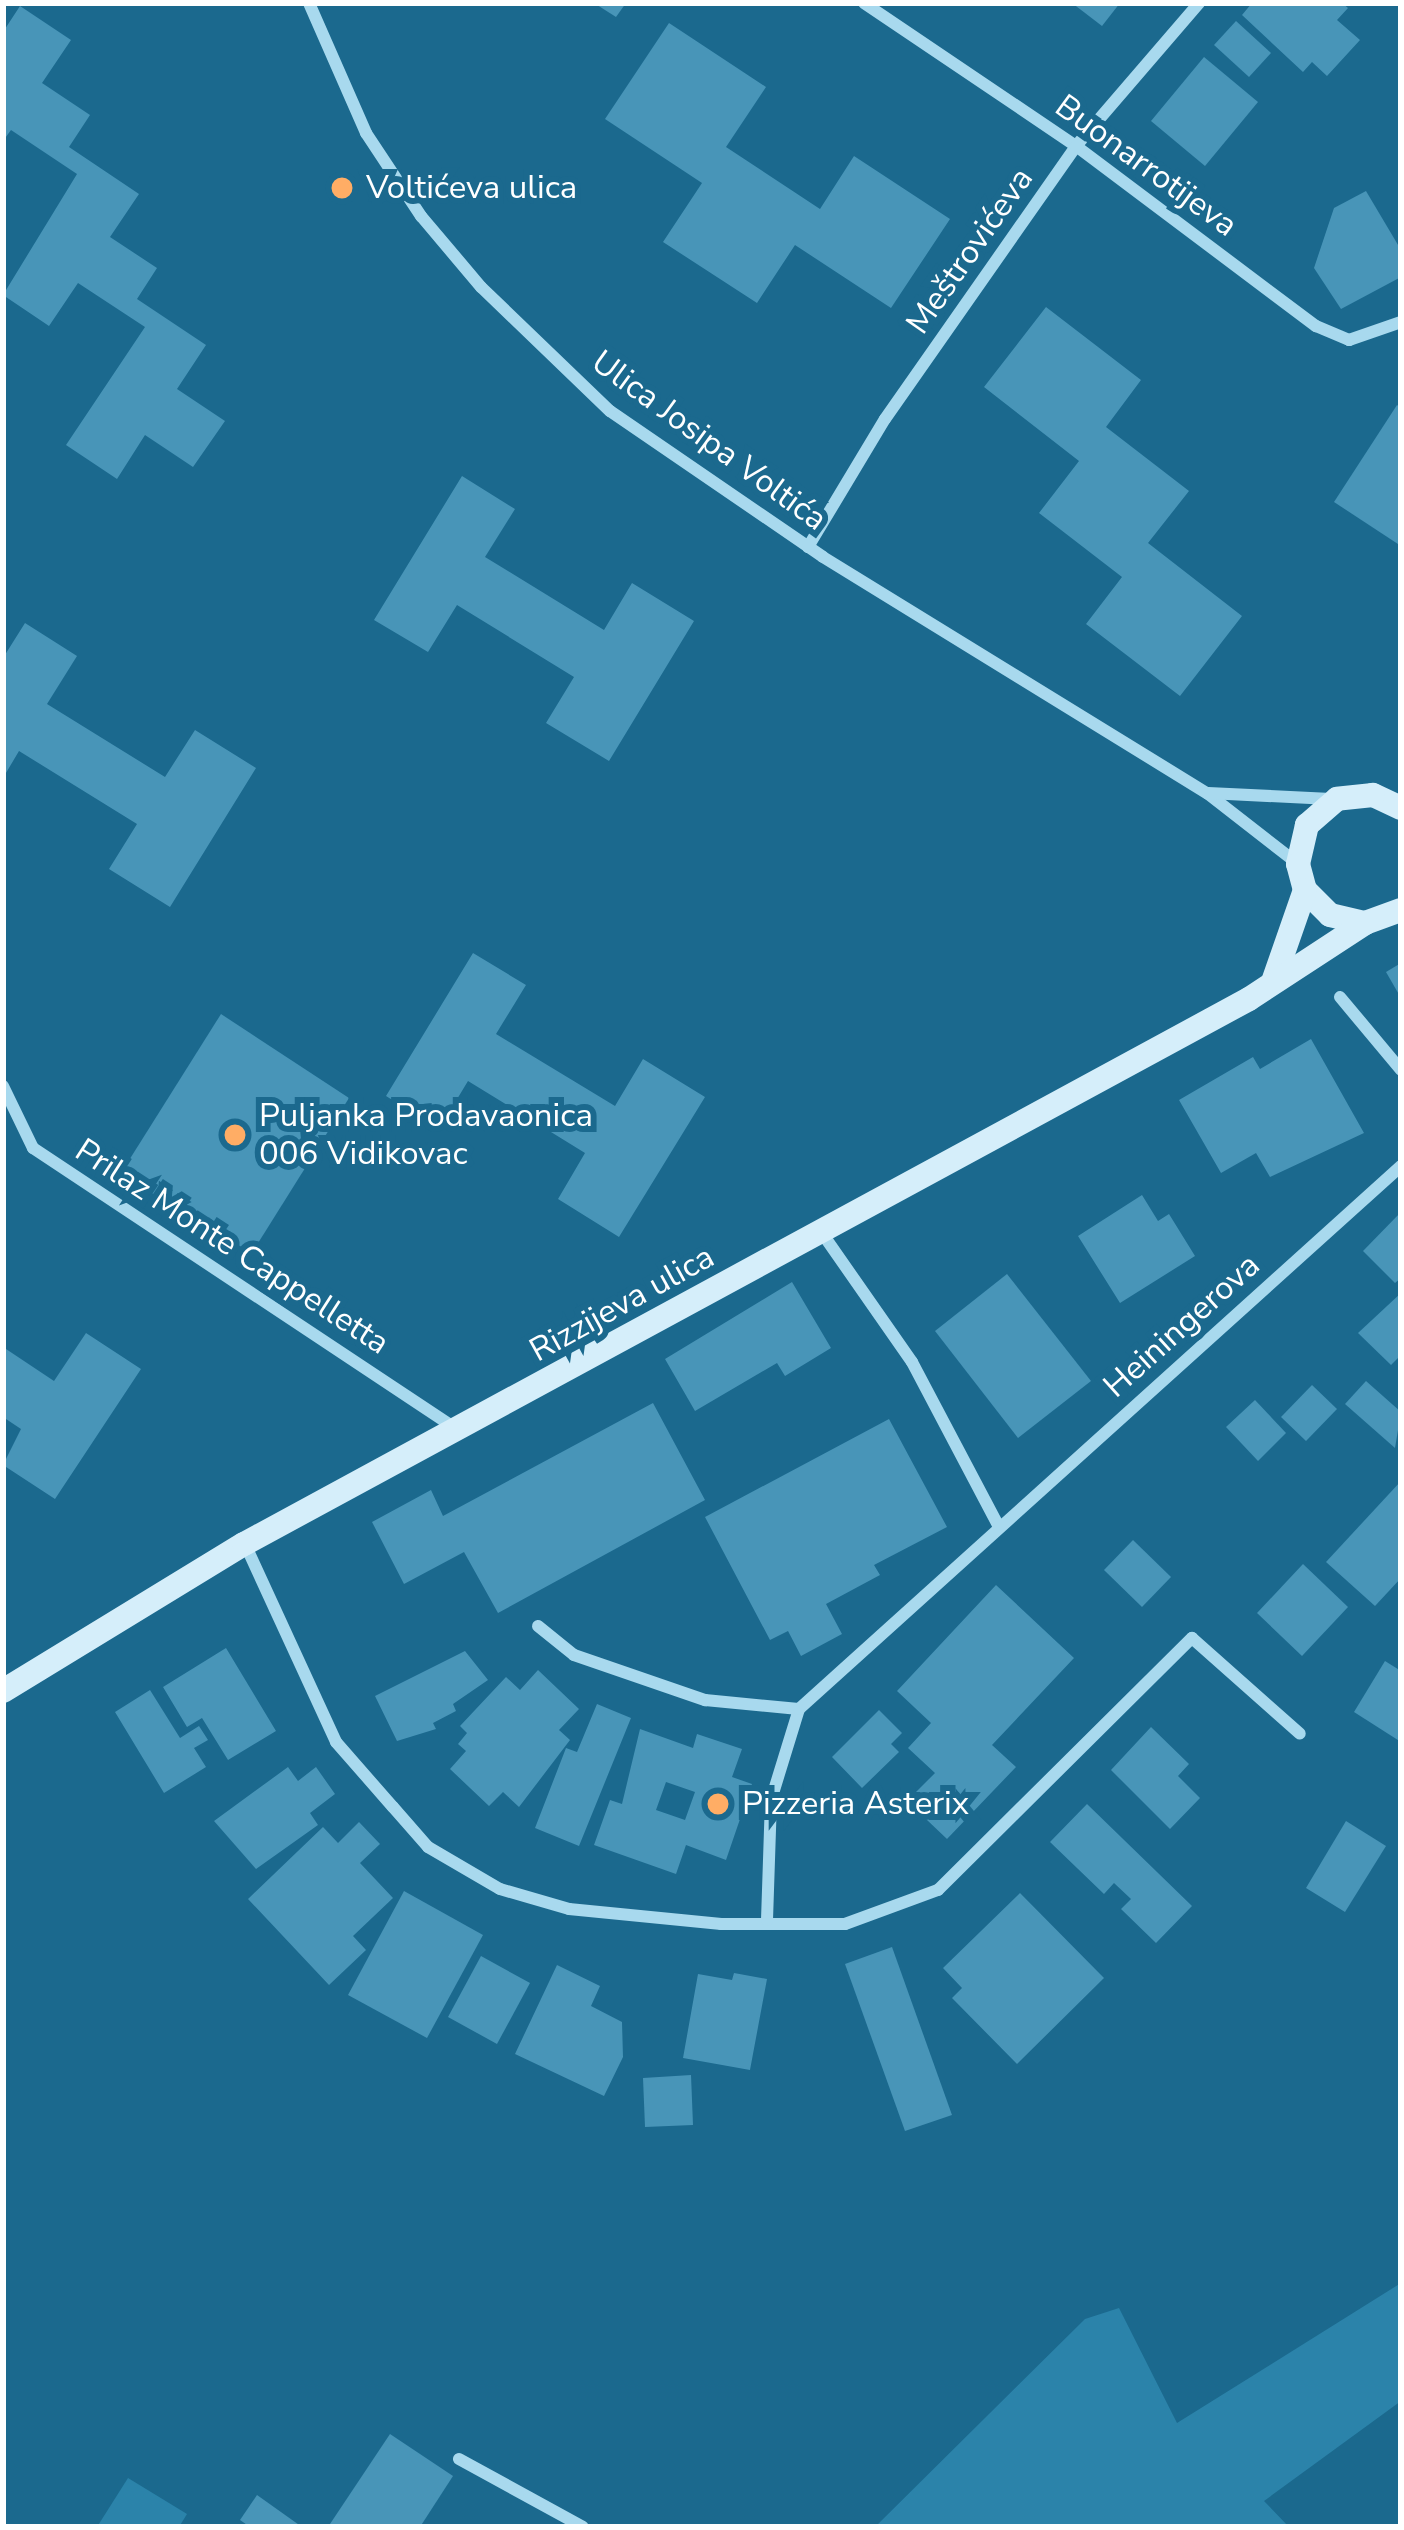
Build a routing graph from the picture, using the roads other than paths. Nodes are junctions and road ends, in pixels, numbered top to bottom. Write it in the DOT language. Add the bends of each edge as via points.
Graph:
graph roads {
  1 [pos="309,3"];
  2 [pos="864,3"];
  3 [pos="1199,3"];
  4 [pos="1076,146"];
  5 [pos="1401,322"];
  6 [pos="808,547"];
  7 [pos="1207,793"];
  8 [pos="1337,799"];
  9 [pos="1401,808"];
  10 [pos="1298,864"];
  11 [pos="1305,890"];
  12 [pos="1401,910"];
  13 [pos="1365,923"];
  14 [pos="1274,979"];
  15 [pos="1340,997"];
  16 [pos="1401,1070"];
  17 [pos="3,1086"];
  18 [pos="1401,1166"];
  19 [pos="822,1233"];
  20 [pos="459,1430"];
  21 [pos="999,1527"];
  22 [pos="244,1544"];
  23 [pos="538,1626"];
  24 [pos="3,1691"];
  25 [pos="800,1708"];
  26 [pos="1300,1734"];
  27 [pos="767,1920"];
  28 [pos="459,2459"];
  29 [pos="583,2527"];
  1 -- 6 [label="street, Ulica Josipa Voltića" via="366,134 481,287 610,411"];
  2 -- 4 [label="street, Buonarrotijeva"];
  3 -- 4 [label="street, Meštrovićeva"];
  4 -- 5 [label="street, Buonarrotijeva" via="1333,335 1366,338"];
  4 -- 6 [label="street, Meštrovićeva" via="885,419"];
  6 -- 7 [label="street, Ulica Josipa Voltića"];
  7 -- 8 [label="street, Ulica Josipa Voltića"];
  7 -- 10 [label="street, Ulica Josipa Voltića"];
  8 -- 9 [label="street" via="1373,795"];
  8 -- 10 [label="street" via="1307,825"];
  10 -- 11 [label="street"];
  11 -- 13 [label="street" via="1330,915"];
  11 -- 14 [label="street"];
  12 -- 13 [label="street, Rizzijeva ulica"];
  13 -- 14 [label="street, Rizzijeva ulica"];
  14 -- 19 [label="street, Rizzijeva ulica"];
  15 -- 16 [label="street"];
  17 -- 20 [label="street, Prilaz Monte Cappelletta" via="33,1148"];
  18 -- 21 [label="street, Heiningerova"];
  19 -- 20 [label="street, Rizzijeva ulica"];
  19 -- 21 [label="street" via="912,1362"];
  20 -- 22 [label="street, Rizzijeva ulica"];
  21 -- 25 [label="street, Heiningerova"];
  22 -- 24 [label="street, Rizzijeva ulica"];
  22 -- 27 [label="street" via="336,1742 428,1847 500,1889 569,1909 721,1924"];
  23 -- 25 [label="street" via="574,1654 705,1700"];
  25 -- 27 [label="street" via="771,1800"];
  26 -- 27 [label="street" via="1192,1638 938,1890 845,1924"];
  28 -- 29 [label="street"];
}
